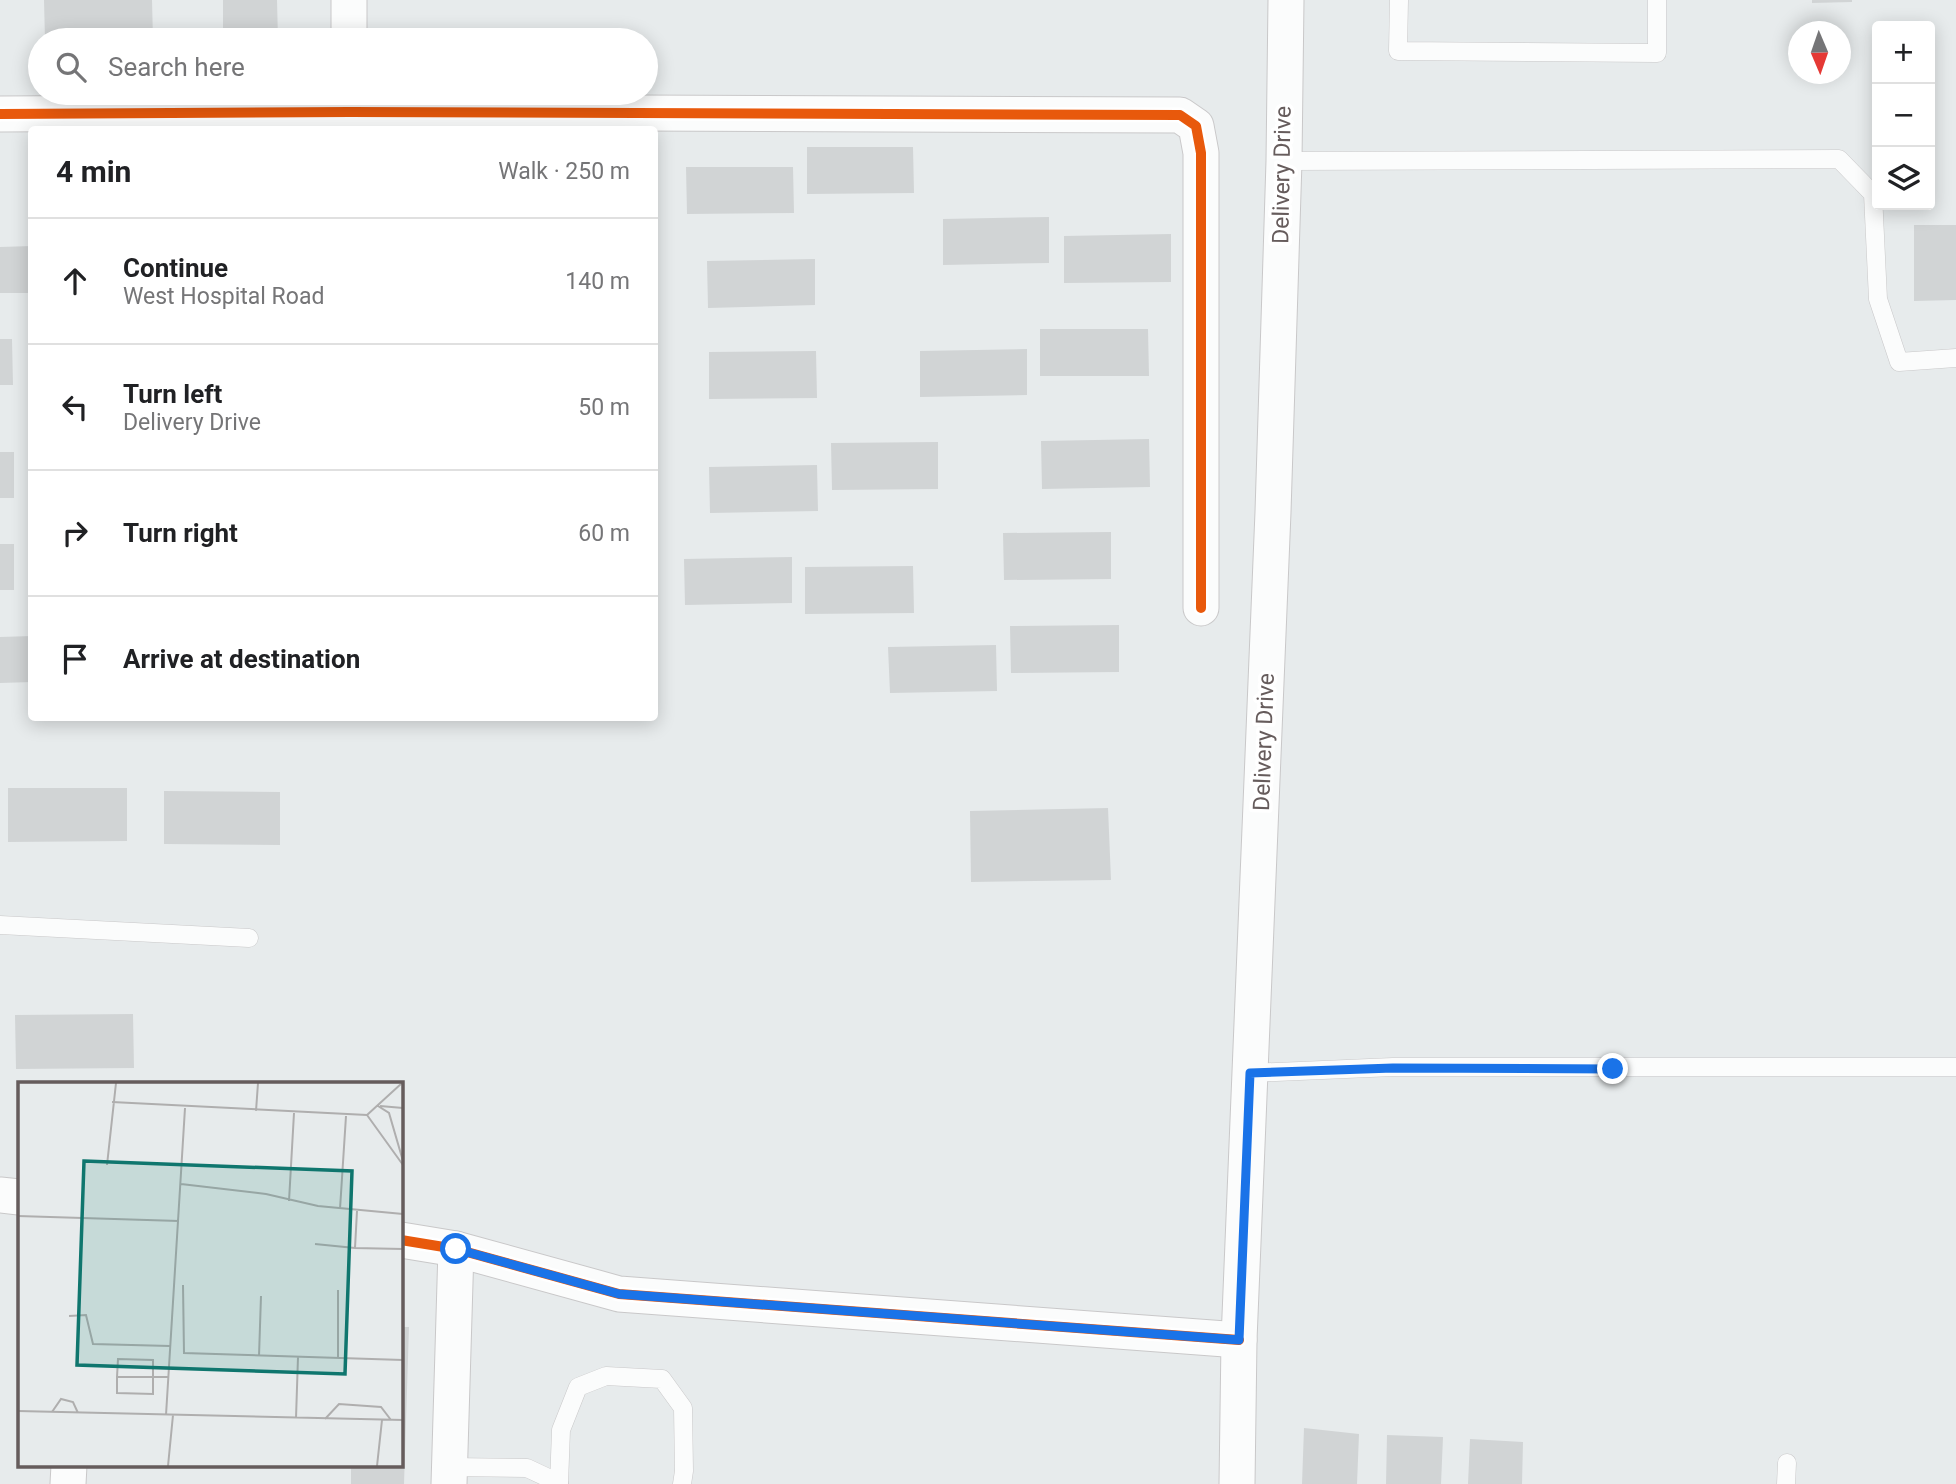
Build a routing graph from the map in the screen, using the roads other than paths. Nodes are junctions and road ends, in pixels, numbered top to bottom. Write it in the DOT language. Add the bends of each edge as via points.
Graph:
graph roads {
  1 [pos="349,0"];
  2 [pos="1286,0"];
  3 [pos="1399,0"];
  4 [pos="1657,0"];
  5 [pos="349,28"];
  6 [pos="319,105"];
  7 [pos="381,105"];
  8 [pos="0,114"];
  9 [pos="630,121"];
  10 [pos="58,122"];
  11 [pos="1284,161"];
  12 [pos="1956,358"];
  13 [pos="1200,608"];
  14 [pos="0,925"];
  15 [pos="248,938"];
  16 [pos="1956,1067"];
  17 [pos="1250,1073"];
  18 [pos="0,1195"];
  19 [pos="18,1197"];
  20 [pos="402,1240"];
  21 [pos="456,1249"];
  22 [pos="1239,1340"];
  23 [pos="1787,1463"];
  24 [pos="69,1466"];
  25 [pos="449,1475"];
  26 [pos="68,1484"];
  27 [pos="558,1484"];
  28 [pos="682,1484"];
  29 [pos="1237,1484"];
  30 [pos="1786,1484"];
  1 -- 5 [label="street"];
  2 -- 11 [label="street, Delivery Drive"];
  3 -- 4 [label="lane" via="1398,51 1657,53"];
  6 -- 10 [label="street"];
  7 -- 9 [label="street"];
  8 -- 10 [label="street"];
  9 -- 13 [label="street" via="1180,115 1196,126 1201,153"];
  11 -- 12 [label="lane" via="1839,159 1873,194 1878,299 1899,362"];
  11 -- 17 [label="street, Delivery Drive"];
  14 -- 15 [label="lane"];
  16 -- 17 [label="lane" via="1393,1068"];
  17 -- 22 [label="street, Delivery Drive"];
  18 -- 19 [label="street"];
  20 -- 21 [label="street"];
  21 -- 22 [label="street" via="619,1294"];
  21 -- 25 [label="street"];
  22 -- 29 [label="street, Delivery Drive"];
  23 -- 30 [label="lane"];
  24 -- 26 [label="street"];
  25 -- 27 [label="lane" via="527,1468"];
  27 -- 28 [label="lane" via="561,1430 578,1387 606,1376 662,1380 683,1408"];
}
